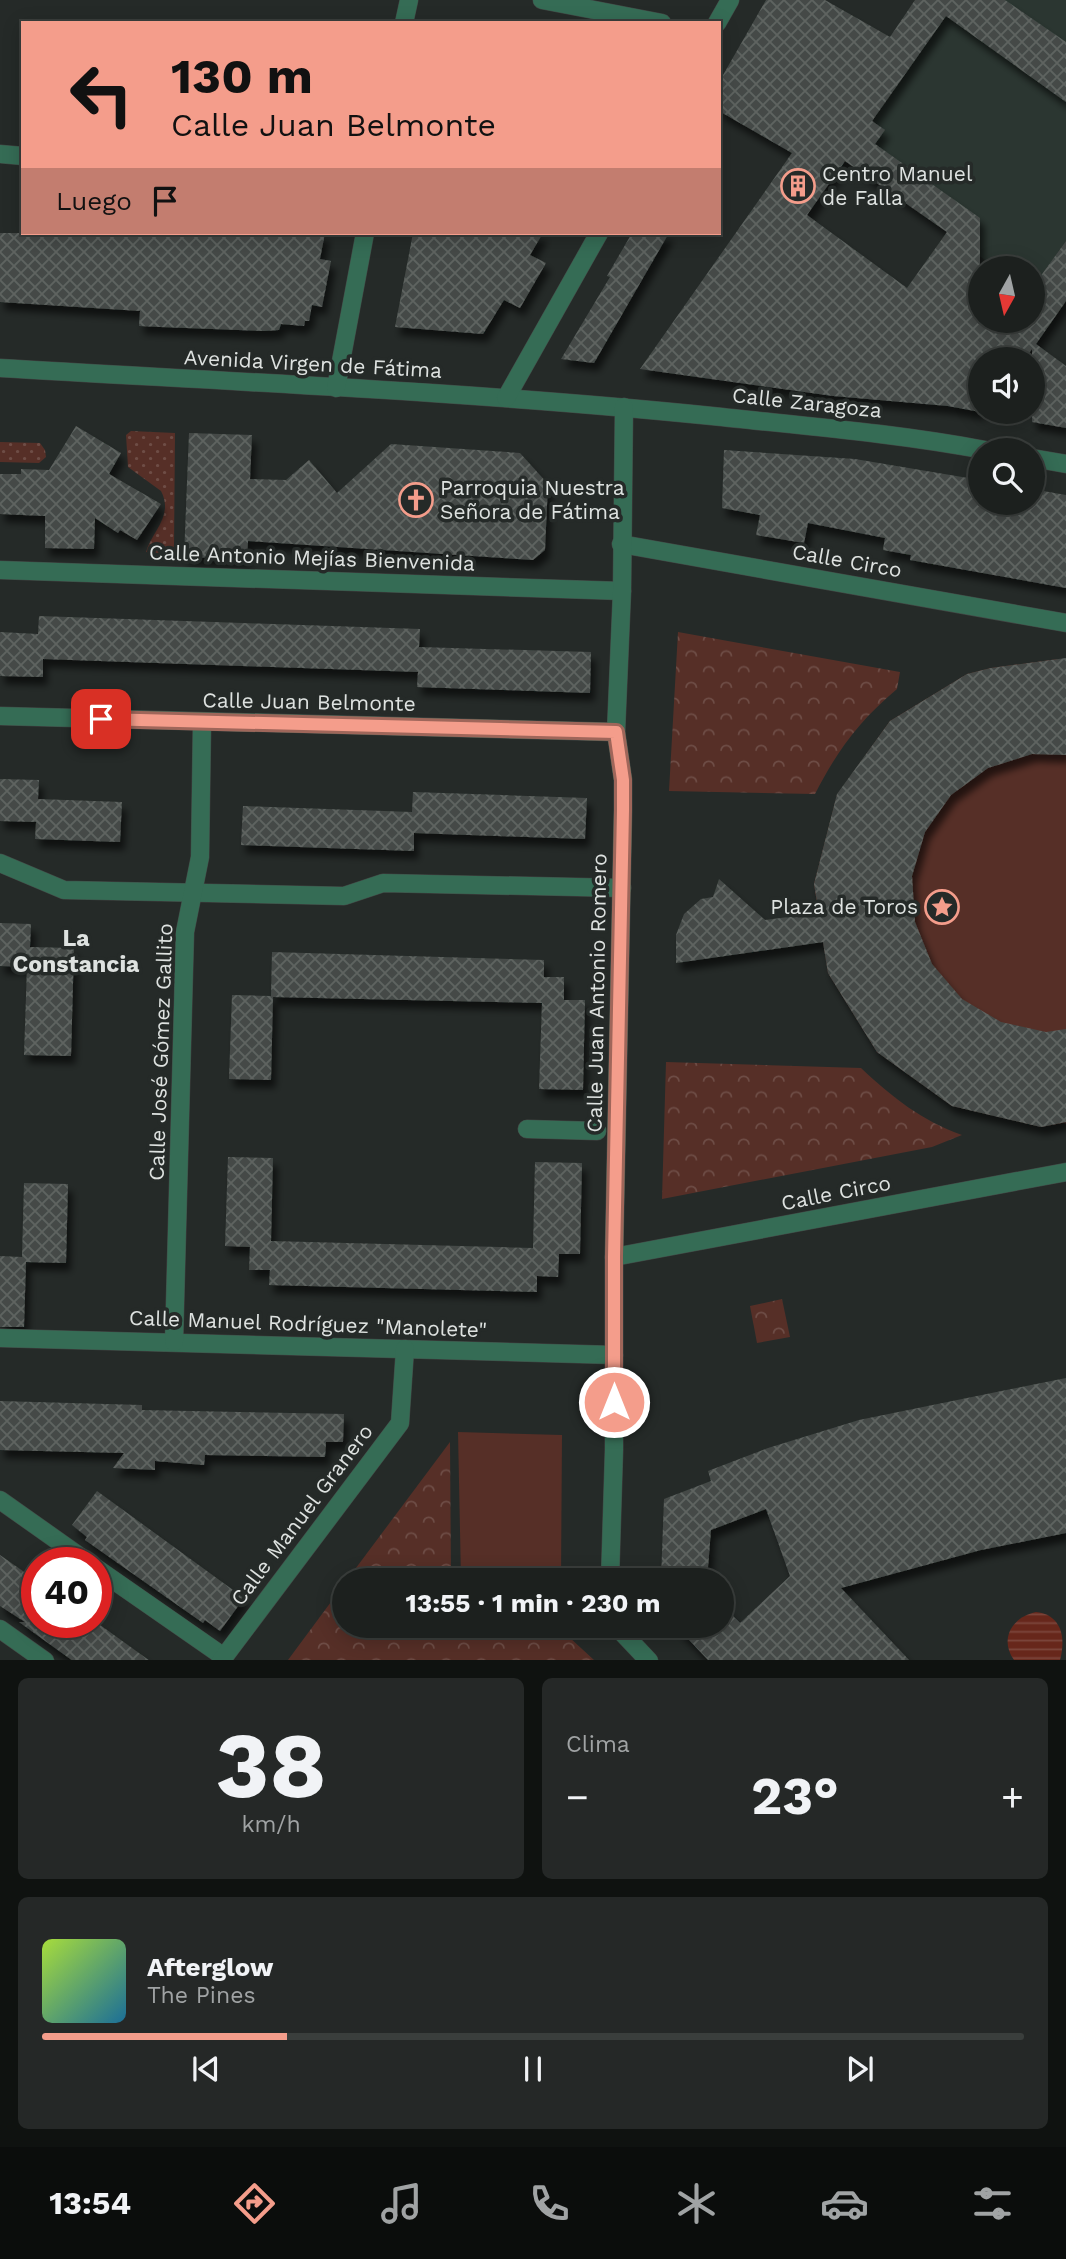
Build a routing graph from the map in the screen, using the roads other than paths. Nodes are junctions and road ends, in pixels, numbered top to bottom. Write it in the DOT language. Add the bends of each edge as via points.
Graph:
graph roads {
  1 [pos="409,0"];
  2 [pos="542,0"];
  3 [pos="730,0"];
  4 [pos="404,21"];
  5 [pos="652,21"];
  6 [pos="718,21"];
  7 [pos="0,155"];
  8 [pos="21,156"];
  9 [pos="365,235"];
  10 [pos="598,235"];
  11 [pos="0,368"];
  12 [pos="336,388"];
  13 [pos="506,398"];
  14 [pos="624,407"];
  15 [pos="968,447"];
  16 [pos="1045,460"];
  17 [pos="1066,464"];
  18 [pos="621,544"];
  19 [pos="0,570"];
  20 [pos="622,591"];
  21 [pos="1066,623"];
  22 [pos="0,716"];
  23 [pos="202,722"];
  24 [pos="616,732"];
  25 [pos="0,863"];
  26 [pos="622,888"];
  27 [pos="193,894"];
  28 [pos="527,1129"];
  29 [pos="597,1131"];
  30 [pos="1066,1172"];
  31 [pos="614,1257"];
  32 [pos="0,1338"];
  33 [pos="174,1342"];
  34 [pos="405,1349"];
  35 [pos="614,1355"];
  36 [pos="0,1500"];
  37 [pos="66,1547"];
  38 [pos="610,1568"];
  39 [pos="112,1579"];
  40 [pos="0,1629"];
  41 [pos="627,1638"];
  42 [pos="223,1659"];
  43 [pos="44,1660"];
  44 [pos="648,1660"];
  1 -- 4 [label="street"];
  2 -- 5 [label="street"];
  3 -- 6 [label="street"];
  7 -- 8 [label="street"];
  9 -- 12 [label="street"];
  10 -- 13 [label="street"];
  11 -- 12 [label="street, Avenida Virgen de Fátima"];
  12 -- 13 [label="street, Avenida Virgen de Fátima"];
  13 -- 14 [label="street, Avenida Virgen de Fátima"];
  14 -- 15 [label="street, Calle Zaragoza" via="913,437"];
  14 -- 18 [label="street, Calle Juan Antonio Romero"];
  16 -- 17 [label="street"];
  18 -- 20 [label="street, Calle Juan Antonio Romero"];
  18 -- 21 [label="street, Calle Circo"];
  19 -- 20 [label="street, Calle Antonio Mejías Bienvenida"];
  20 -- 24 [label="street, Calle Juan Antonio Romero"];
  22 -- 23 [label="street, Calle Juan Belmonte"];
  23 -- 24 [label="street, Calle Juan Belmonte"];
  23 -- 27 [label="street, Calle José Gómez Gallito" via="200,858"];
  24 -- 26 [label="street, Calle Juan Antonio Romero" via="623,780"];
  25 -- 27 [label="street" via="64,890"];
  26 -- 27 [label="street" via="383,883 344,896"];
  26 -- 31 [label="street, Calle Juan Antonio Romero"];
  27 -- 33 [label="street, Calle José Gómez Gallito" via="185,932"];
  28 -- 29 [label="street"];
  30 -- 31 [label="street, Calle Circo"];
  31 -- 35 [label="street, Calle Juan Antonio Romero"];
  32 -- 33 [label="street, Calle Manuel Rodríguez \"Manolete\""];
  33 -- 34 [label="street, Calle Manuel Rodríguez \"Manolete\""];
  34 -- 35 [label="street, Calle Manuel Rodríguez \"Manolete\""];
  34 -- 42 [label="street, Calle Manuel Granero" via="400,1423"];
  35 -- 38 [label="street, Calle Juan Antonio Romero"];
  36 -- 37 [label="street"];
  39 -- 42 [label="street"];
  40 -- 43 [label="street"];
  41 -- 44 [label="street"];
}
